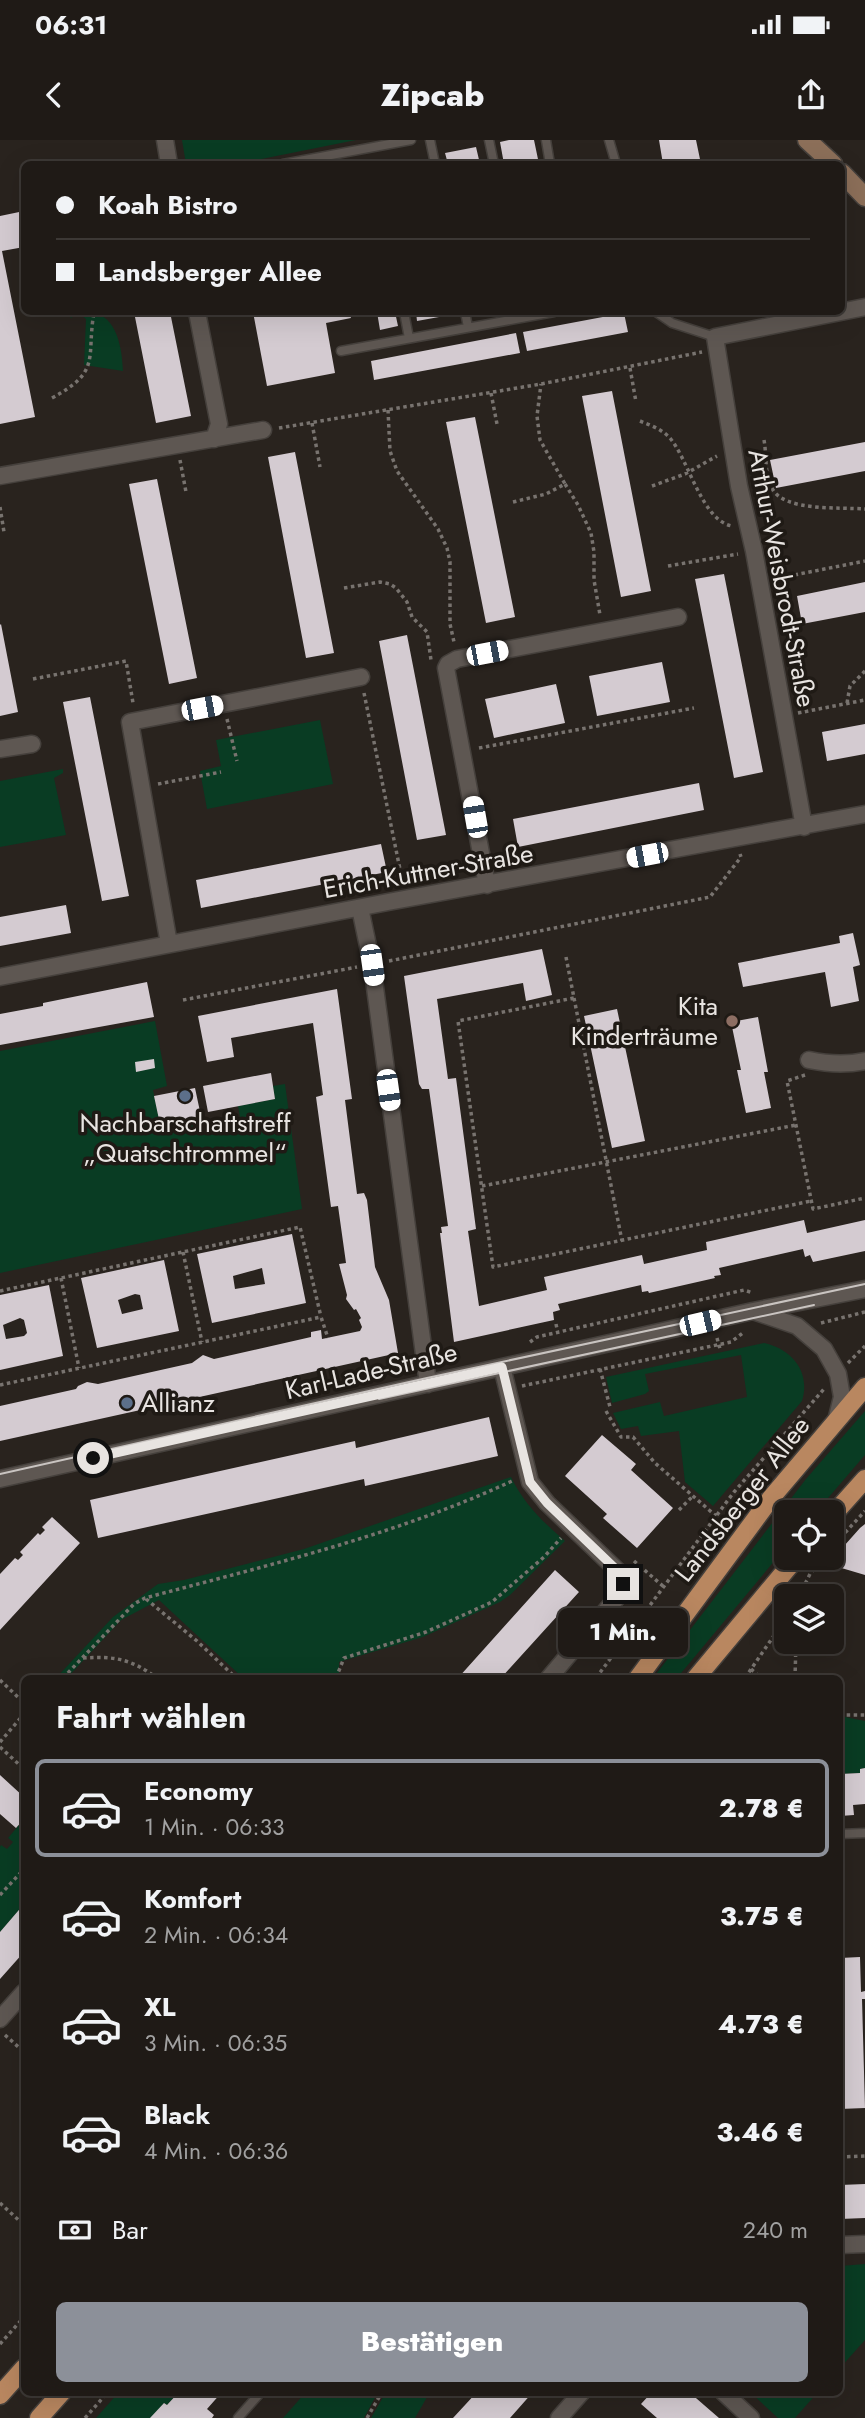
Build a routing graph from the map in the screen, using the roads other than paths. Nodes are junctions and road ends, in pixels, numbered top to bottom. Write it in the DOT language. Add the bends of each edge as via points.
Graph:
graph roads {
  1 [pos="164,140"];
  2 [pos="411,140"];
  3 [pos="430,140"];
  4 [pos="489,140"];
  5 [pos="546,140"];
  6 [pos="609,140"];
  7 [pos="807,140"];
  8 [pos="168,161"];
  9 [pos="299,161"];
  10 [pos="434,161"];
  11 [pos="493,161"];
  12 [pos="550,161"];
  13 [pos="615,161"];
  14 [pos="830,161"];
  15 [pos="845,176"];
  16 [pos="865,197"];
  17 [pos="865,307"];
  18 [pos="845,311"];
  19 [pos="198,315"];
  20 [pos="405,315"];
  21 [pos="466,315"];
  22 [pos="518,315"];
  23 [pos="660,315"];
  24 [pos="825,315"];
  25 [pos="468,327"];
  26 [pos="715,337"];
  27 [pos="409,338"];
  28 [pos="341,351"];
  29 [pos="262,430"];
  30 [pos="214,439"];
  31 [pos="0,476"];
  32 [pos="678,617"];
  33 [pos="361,677"];
  34 [pos="32,744"];
  35 [pos="0,749"];
  36 [pos="865,814"];
  37 [pos="804,827"];
  38 [pos="487,885"];
  39 [pos="360,908"];
  40 [pos="169,944"];
  41 [pos="0,978"];
  42 [pos="809,1060"];
  43 [pos="865,1061"];
  44 [pos="865,1289"];
  45 [pos="753,1311"];
  46 [pos="502,1367"];
  47 [pos="428,1384"];
  48 [pos="865,1387"];
  49 [pos="836,1421"];
  50 [pos="0,1479"];
  51 [pos="865,1479"];
  52 [pos="844,1502"];
  53 [pos="786,1570"];
  54 [pos="552,1675"];
  55 [pos="640,1675"];
  56 [pos="698,1675"];
  57 [pos="865,1833"];
  58 [pos="843,1834"];
  59 [pos="21,1995"];
  60 [pos="0,2019"];
  61 [pos="865,2244"];
  62 [pos="843,2245"];
  63 [pos="21,2371"];
  64 [pos="0,2395"];
  65 [pos="58,2396"];
  66 [pos="257,2396"];
  67 [pos="578,2396"];
  68 [pos="727,2396"];
  69 [pos="39,2418"];
  70 [pos="238,2418"];
  71 [pos="559,2418"];
  72 [pos="751,2418"];
  1 -- 8 [label="street"];
  2 -- 9 [label="lane"];
  3 -- 10 [label="lane"];
  4 -- 11 [label="lane"];
  5 -- 12 [label="lane"];
  6 -- 13 [label="lane"];
  7 -- 14 [label="main road"];
  15 -- 16 [label="main road"];
  17 -- 18 [label="street"];
  19 -- 30 [label="street" via="219,424"];
  20 -- 27 [label="lane"];
  21 -- 25 [label="lane"];
  22 -- 25 [label="lane"];
  23 -- 26 [label="lane"];
  24 -- 26 [label="street"];
  25 -- 27 [label="lane"];
  26 -- 37 [label="street, Arthur-Weisbrodt-Straße"];
  27 -- 28 [label="lane"];
  29 -- 30 [label="street"];
  30 -- 31 [label="street"];
  32 -- 38 [label="street" via="452,663"];
  33 -- 40 [label="street" via="130,722"];
  34 -- 35 [label="street"];
  36 -- 37 [label="street, Erich-Kuttner-Straße"];
  37 -- 38 [label="street, Erich-Kuttner-Straße"];
  38 -- 39 [label="street, Erich-Kuttner-Straße"];
  39 -- 40 [label="street, Erich-Kuttner-Straße"];
  39 -- 47 [label="street" via="372,965"];
  40 -- 41 [label="street, Erich-Kuttner-Straße"];
  42 -- 43 [label="street" via="828,1064"];
  44 -- 45 [label="street, Karl-Lade-Straße"];
  45 -- 46 [label="street, Karl-Lade-Straße"];
  45 -- 49 [label="street" via="797,1326 824,1349 838,1374 842,1397"];
  46 -- 47 [label="street, Karl-Lade-Straße"];
  46 -- 54 [label="street" via="527,1474 535,1489 621,1574 623,1584 620,1594"];
  47 -- 50 [label="street, Karl-Lade-Straße"];
  48 -- 49 [label="main road, Landsberger Allee"];
  49 -- 55 [label="main road, Landsberger Allee" via="771,1497"];
  51 -- 52 [label="main road"];
  53 -- 56 [label="main road"];
  57 -- 58 [label="lane"];
  59 -- 60 [label="street"];
  61 -- 62 [label="street"];
  63 -- 64 [label="main road"];
  65 -- 69 [label="main road"];
  66 -- 70 [label="lane"];
  67 -- 71 [label="street"];
  68 -- 72 [label="street"];
}
